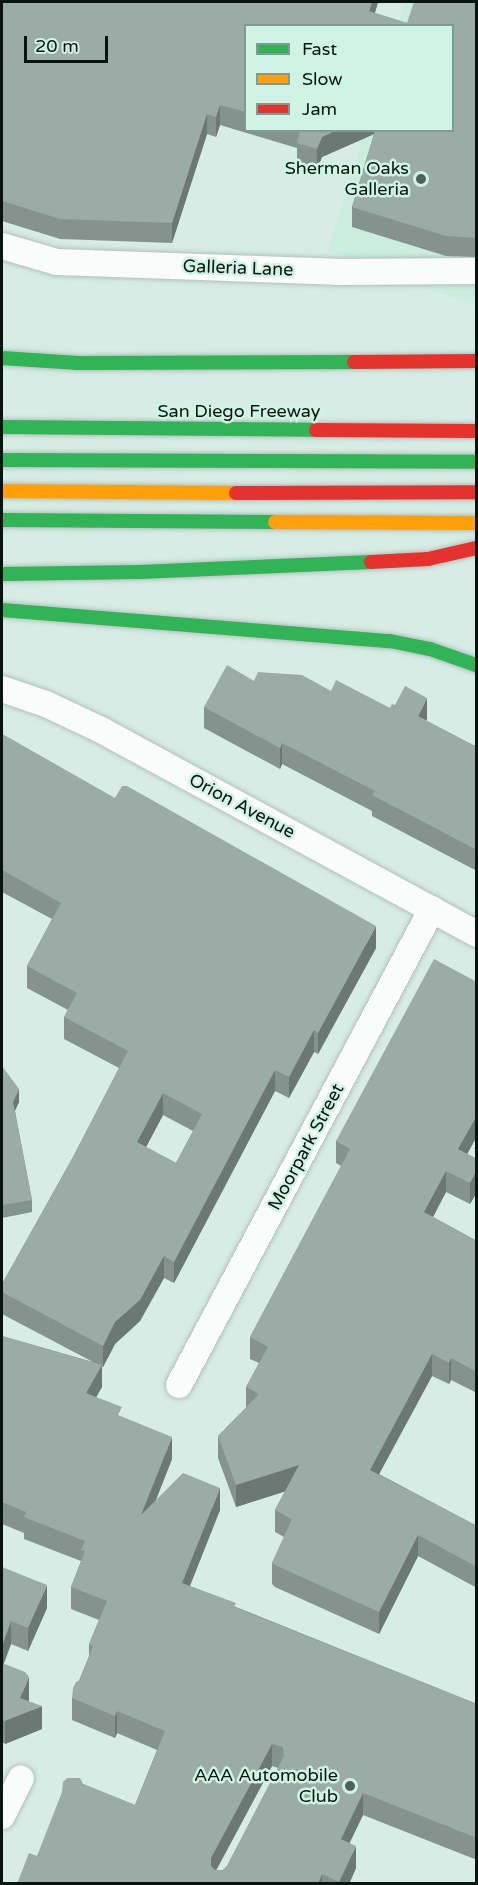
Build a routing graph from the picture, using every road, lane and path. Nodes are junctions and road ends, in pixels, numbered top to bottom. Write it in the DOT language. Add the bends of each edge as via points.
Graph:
graph roads {
  1 [pos="2,246"];
  2 [pos="477,271"];
  3 [pos="2,358"];
  4 [pos="477,361"];
  5 [pos="2,427"];
  6 [pos="477,431"];
  7 [pos="2,460"];
  8 [pos="477,462"];
  9 [pos="2,491"];
  10 [pos="477,492"];
  11 [pos="2,520"];
  12 [pos="477,523"];
  13 [pos="477,548"];
  14 [pos="2,574"];
  15 [pos="2,610"];
  16 [pos="477,665"];
  17 [pos="2,689"];
  18 [pos="432,909"];
  19 [pos="477,934"];
  20 [pos="178,1385"];
  21 [pos="21,1778"];
  22 [pos="2,1816"];
  1 -- 2 [label="street, Galleria Lane" via="57,262 337,272"];
  3 -- 4 [label="highway" via="78,363"];
  5 -- 6 [label="highway, San Diego Freeway"];
  7 -- 8 [label="highway"];
  9 -- 10 [label="highway"];
  11 -- 12 [label="highway"];
  13 -- 14 [label="highway" via="428,560"];
  15 -- 16 [label="highway" via="390,641"];
  17 -- 18 [label="street, Orion Avenue" via="101,730"];
  18 -- 19 [label="street, Orion Avenue"];
  18 -- 20 [label="street, Moorpark Street"];
  21 -- 22 [label="street"];
}
